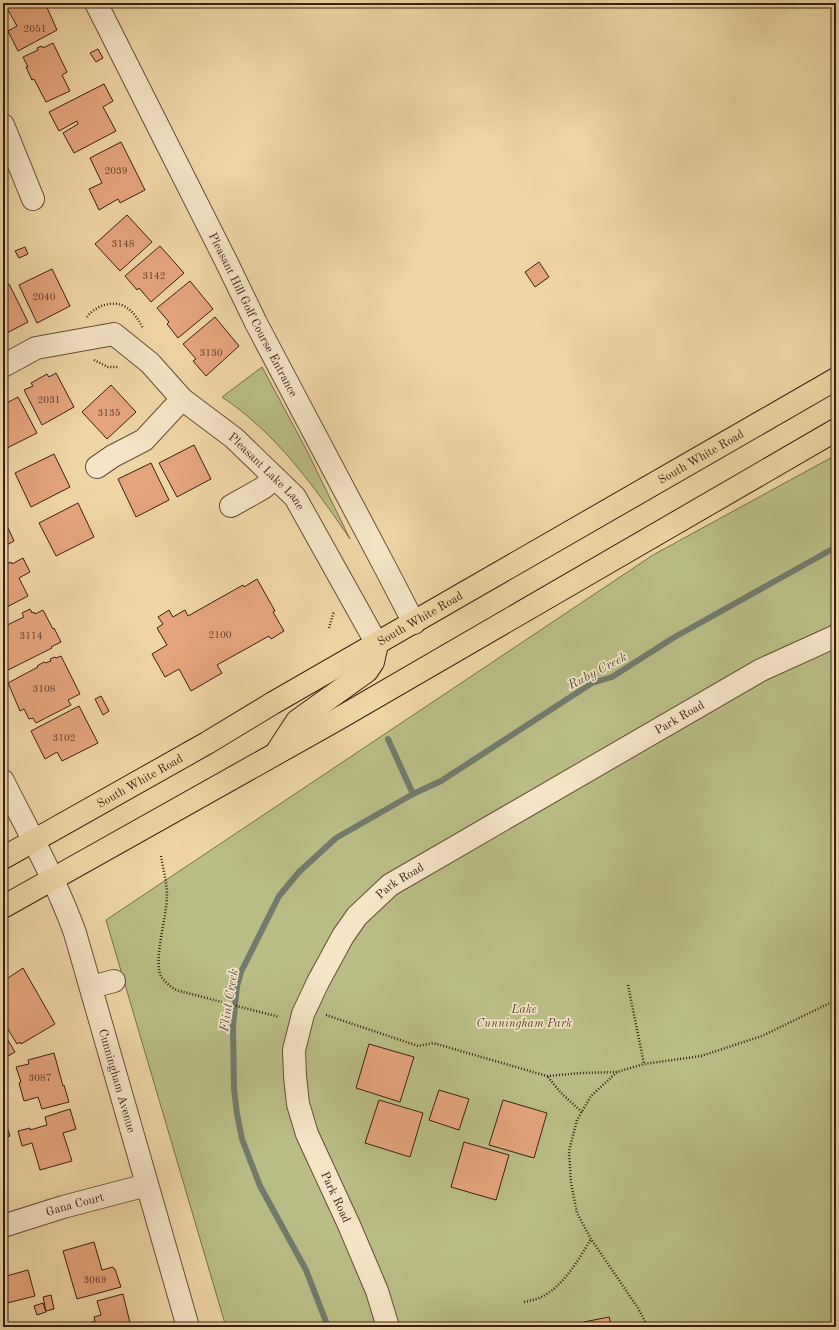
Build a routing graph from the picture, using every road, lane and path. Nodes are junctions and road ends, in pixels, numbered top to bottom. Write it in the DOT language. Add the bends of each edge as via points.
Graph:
graph roads {
  1 [pos="96,3"];
  2 [pos="4,128"];
  3 [pos="33,199"];
  4 [pos="3,366"];
  5 [pos="836,379"];
  6 [pos="182,399"];
  7 [pos="836,430"];
  8 [pos="97,468"];
  9 [pos="275,478"];
  10 [pos="231,506"];
  11 [pos="414,623"];
  12 [pos="836,636"];
  13 [pos="377,644"];
  14 [pos="275,755"];
  15 [pos="3,781"];
  16 [pos="34,840"];
  17 [pos="161,856"];
  18 [pos="3,858"];
  19 [pos="53,879"];
  20 [pos="3,908"];
  21 [pos="114,981"];
  22 [pos="628,985"];
  23 [pos="91,987"];
  24 [pos="836,1000"];
  25 [pos="320,1012"];
  26 [pos="281,1017"];
  27 [pos="644,1064"];
  28 [pos="617,1072"];
  29 [pos="547,1076"];
  30 [pos="582,1112"];
  31 [pos="147,1184"];
  32 [pos="3,1226"];
  33 [pos="591,1239"];
  34 [pos="524,1302"];
  35 [pos="188,1327"];
  36 [pos="388,1327"];
  37 [pos="648,1327"];
  1 -- 11 [label="street, Pleasant Hill Golf Course Entrance" via="256,323"];
  2 -- 3 [label="street"];
  4 -- 6 [label="street, Pleasant Lake Lane" via="36,348 114,334 150,363"];
  5 -- 11 [label="main road, South White Road"];
  6 -- 8 [label="street" via="144,440 113,456"];
  6 -- 9 [label="street, Pleasant Lake Lane" via="234,438"];
  7 -- 14 [label="main road"];
  9 -- 10 [label="street"];
  9 -- 13 [label="street, Pleasant Lake Lane" via="295,497"];
  11 -- 13 [label="main road, South White Road"];
  12 -- 36 [label="street, Park Road" via="761,670 390,885 357,916 343,936 303,1014 294,1050 298,1104 307,1134 350,1225 377,1291"];
  13 -- 14 [label="main road" via="373,662 367,672 298,721"];
  13 -- 16 [label="main road, South White Road"];
  14 -- 19 [label="main road"];
  15 -- 16 [label="street, Cunningham Avenue"];
  16 -- 18 [label="main road, South White Road"];
  16 -- 19 [label="street, Cunningham Avenue"];
  17 -- 26 [label="path" via="167,895 158,956 158,968 162,978 176,990"];
  19 -- 20 [label="main road"];
  19 -- 23 [label="street, Cunningham Avenue" via="73,927"];
  21 -- 23 [label="street"];
  22 -- 27 [label="path"];
  23 -- 31 [label="street, Cunningham Avenue"];
  24 -- 27 [label="path" via="762,1036 715,1052"];
  25 -- 29 [label="path" via="418,1046 433,1043"];
  27 -- 28 [label="path"];
  28 -- 29 [label="path"];
  28 -- 30 [label="path" via="591,1096"];
  29 -- 30 [label="path"];
  30 -- 33 [label="path" via="577,1120 569,1151 571,1183 577,1212"];
  31 -- 32 [label="street, Gana Court"];
  31 -- 35 [label="street, Cunningham Avenue"];
  33 -- 34 [label="path" via="575,1266 555,1287 540,1298"];
  33 -- 37 [label="path"];
}
